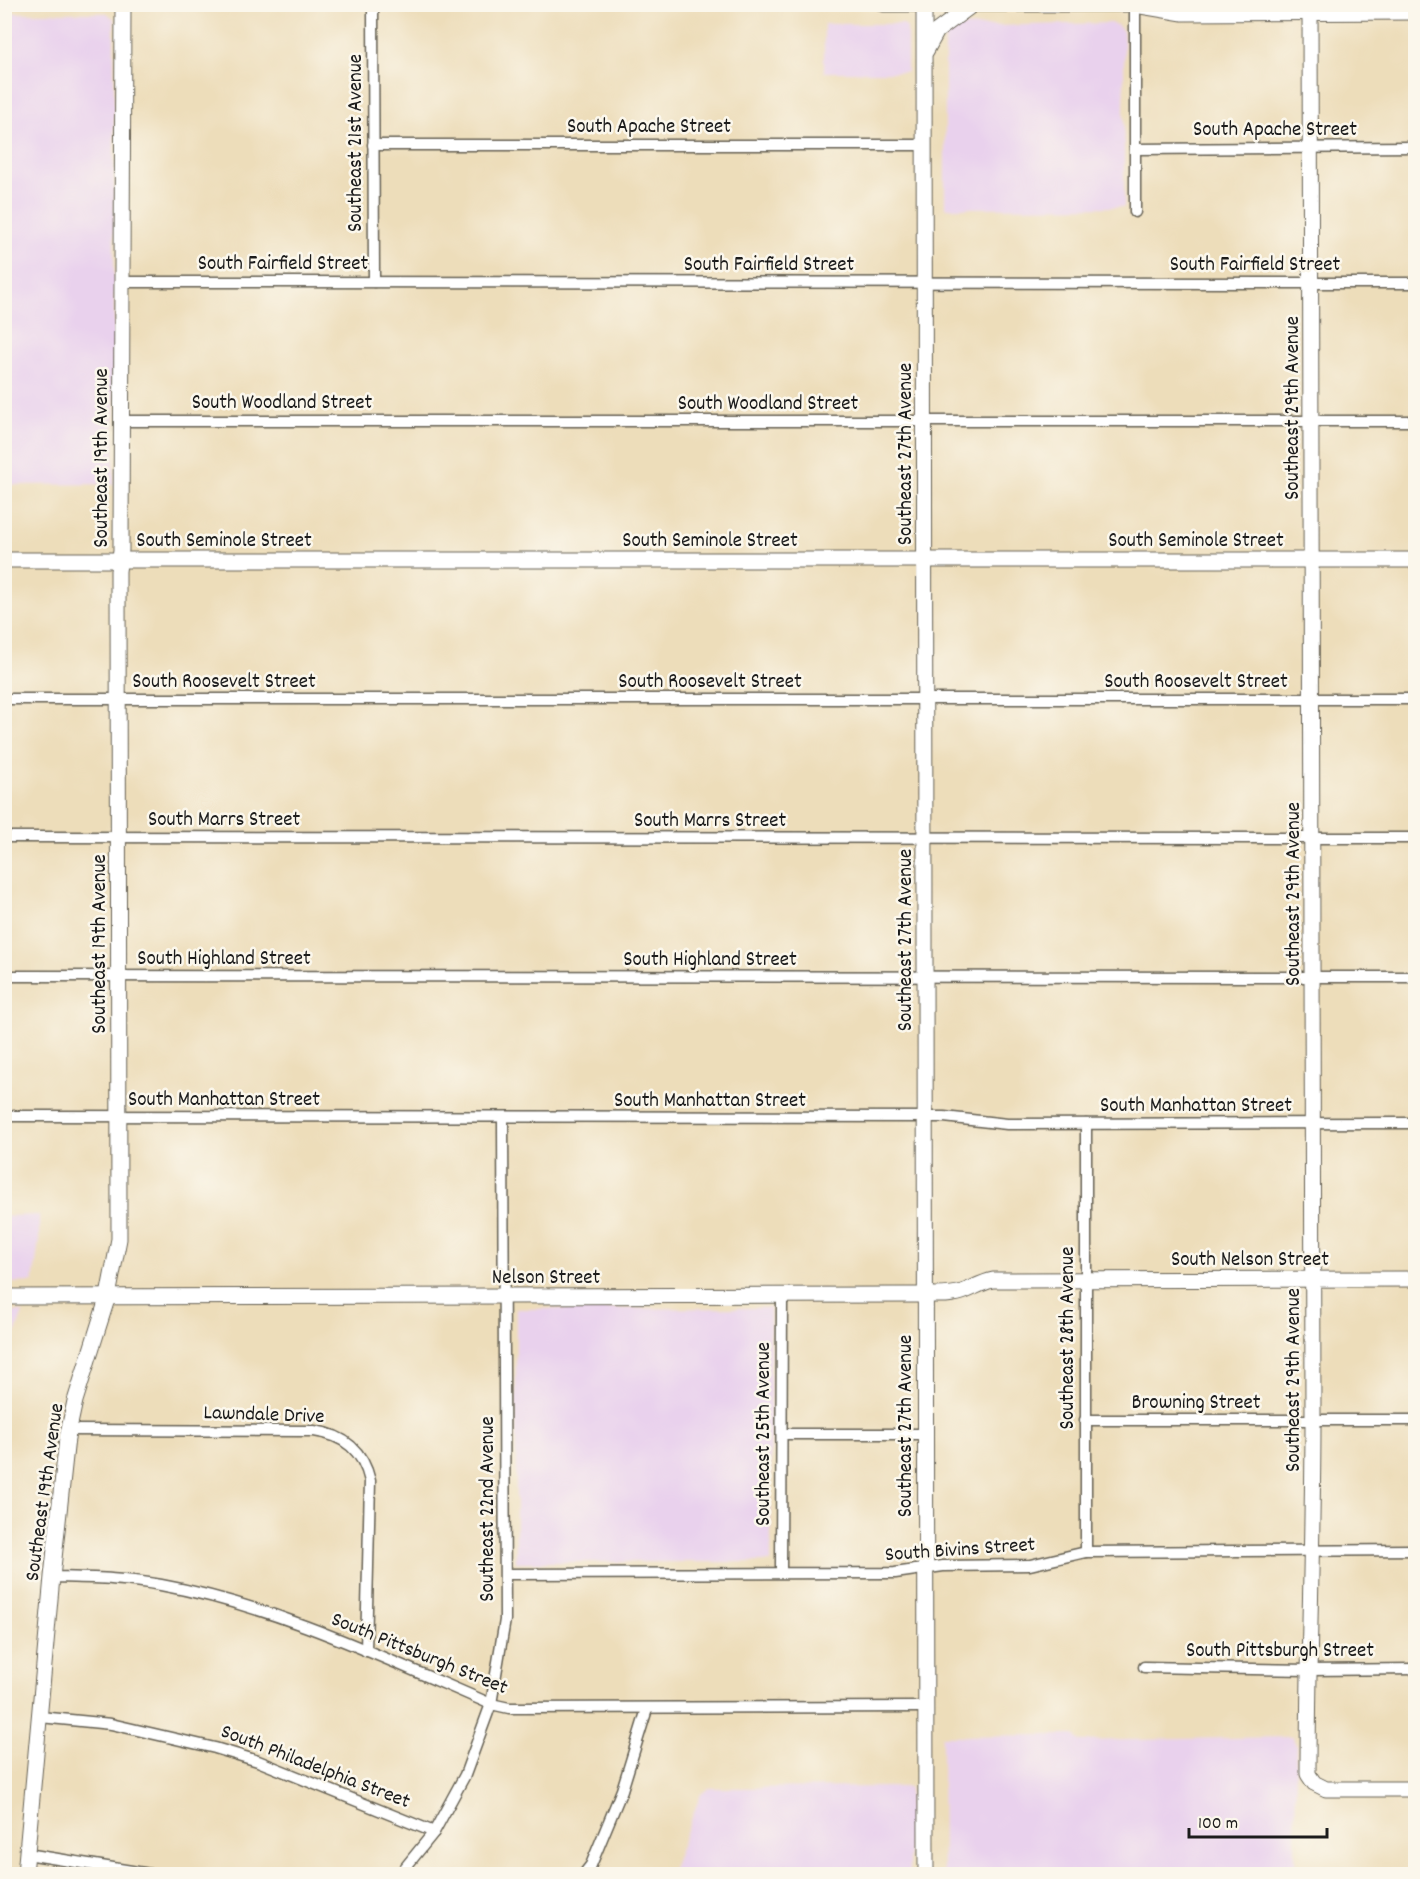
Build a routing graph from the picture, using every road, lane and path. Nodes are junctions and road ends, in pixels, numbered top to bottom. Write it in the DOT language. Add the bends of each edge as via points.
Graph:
graph roads {
  1 [pos="123,4"];
  2 [pos="373,4"];
  3 [pos="884,4"];
  4 [pos="1143,4"];
  5 [pos="924,5"];
  6 [pos="972,5"];
  7 [pos="1073,5"];
  8 [pos="1135,5"];
  9 [pos="1310,8"];
  10 [pos="1416,12"];
  11 [pos="925,53"];
  12 [pos="374,145"];
  13 [pos="925,145"];
  14 [pos="1416,147"];
  15 [pos="1311,148"];
  16 [pos="1135,149"];
  17 [pos="1135,212"];
  18 [pos="122,282"];
  19 [pos="374,282"];
  20 [pos="925,283"];
  21 [pos="1312,283"];
  22 [pos="1416,283"];
  23 [pos="121,421"];
  24 [pos="1416,421"];
  25 [pos="925,422"];
  26 [pos="1312,422"];
  27 [pos="4,560"];
  28 [pos="120,560"];
  29 [pos="925,560"];
  30 [pos="1312,560"];
  31 [pos="1416,560"];
  32 [pos="4,699"];
  33 [pos="118,699"];
  34 [pos="1312,699"];
  35 [pos="1416,699"];
  36 [pos="925,700"];
  37 [pos="4,837"];
  38 [pos="118,837"];
  39 [pos="1312,838"];
  40 [pos="1416,838"];
  41 [pos="925,839"];
  42 [pos="4,976"];
  43 [pos="119,977"];
  44 [pos="1313,977"];
  45 [pos="1416,977"];
  46 [pos="925,978"];
  47 [pos="4,1116"];
  48 [pos="119,1117"];
  49 [pos="503,1118"];
  50 [pos="925,1118"];
  51 [pos="1086,1124"];
  52 [pos="1313,1124"];
  53 [pos="1416,1124"];
  54 [pos="1313,1279"];
  55 [pos="1416,1279"];
  56 [pos="1086,1280"];
  57 [pos="782,1295"];
  58 [pos="925,1295"];
  59 [pos="108,1296"];
  60 [pos="4,1297"];
  61 [pos="504,1297"];
  62 [pos="1085,1420"];
  63 [pos="1313,1420"];
  64 [pos="1416,1420"];
  65 [pos="69,1430"];
  66 [pos="782,1434"];
  67 [pos="925,1434"];
  68 [pos="1416,1550"];
  69 [pos="1313,1551"];
  70 [pos="1086,1552"];
  71 [pos="925,1569"];
  72 [pos="781,1572"];
  73 [pos="506,1574"];
  74 [pos="52,1577"];
  75 [pos="366,1651"];
  76 [pos="1144,1667"];
  77 [pos="1416,1669"];
  78 [pos="1308,1670"];
  79 [pos="491,1704"];
  80 [pos="925,1707"];
  81 [pos="647,1708"];
  82 [pos="40,1717"];
  83 [pos="1416,1789"];
  84 [pos="434,1832"];
  85 [pos="27,1854"];
  86 [pos="26,1875"];
  87 [pos="150,1875"];
  88 [pos="400,1875"];
  89 [pos="584,1875"];
  90 [pos="926,1875"];
  1 -- 18 [label="street, Southeast 19th Avenue"];
  2 -- 12 [label="street, Southeast 21st Avenue"];
  3 -- 5 [label="street"];
  4 -- 8 [label="street"];
  5 -- 6 [label="street"];
  5 -- 11 [label="street, Southeast 27th Avenue"];
  6 -- 7 [label="street"];
  6 -- 11 [label="street" via="937,31"];
  7 -- 8 [label="street"];
  8 -- 9 [label="street" via="1183,13"];
  8 -- 16 [label="street"];
  9 -- 10 [label="street"];
  9 -- 15 [label="street, Southeast 29th Avenue"];
  11 -- 13 [label="street, Southeast 27th Avenue"];
  12 -- 13 [label="street, South Apache Street"];
  12 -- 19 [label="street, Southeast 21st Avenue"];
  13 -- 20 [label="street, Southeast 27th Avenue"];
  14 -- 15 [label="street, South Apache Street"];
  15 -- 16 [label="street, South Apache Street"];
  15 -- 21 [label="street, Southeast 29th Avenue"];
  16 -- 17 [label="street"];
  18 -- 19 [label="street, South Fairfield Street"];
  18 -- 23 [label="street, Southeast 19th Avenue"];
  19 -- 20 [label="street, South Fairfield Street"];
  20 -- 21 [label="street, South Fairfield Street"];
  20 -- 25 [label="street, Southeast 27th Avenue"];
  21 -- 22 [label="street, South Fairfield Street"];
  21 -- 26 [label="street, Southeast 29th Avenue"];
  23 -- 25 [label="street, South Woodland Street"];
  23 -- 28 [label="street, Southeast 19th Avenue"];
  24 -- 26 [label="street, South Woodland Street"];
  25 -- 26 [label="street, South Woodland Street"];
  25 -- 29 [label="street, Southeast 27th Avenue"];
  26 -- 30 [label="street, Southeast 29th Avenue"];
  27 -- 28 [label="street, South Seminole Street"];
  28 -- 29 [label="street, South Seminole Street"];
  28 -- 33 [label="street, Southeast 19th Avenue"];
  29 -- 30 [label="street, South Seminole Street"];
  29 -- 36 [label="street, Southeast 27th Avenue"];
  30 -- 31 [label="street, South Seminole Street"];
  30 -- 34 [label="street, Southeast 29th Avenue"];
  32 -- 33 [label="street, South Roosevelt Street"];
  33 -- 36 [label="street, South Roosevelt Street"];
  33 -- 38 [label="street, Southeast 19th Avenue"];
  34 -- 35 [label="street, South Roosevelt Street"];
  34 -- 36 [label="street, South Roosevelt Street"];
  34 -- 39 [label="street, Southeast 29th Avenue"];
  36 -- 41 [label="street, Southeast 27th Avenue"];
  37 -- 38 [label="street, South Marrs Street"];
  38 -- 41 [label="street, South Marrs Street"];
  38 -- 43 [label="street, Southeast 19th Avenue"];
  39 -- 40 [label="street, South Marrs Street"];
  39 -- 41 [label="street, South Marrs Street"];
  39 -- 44 [label="street, Southeast 29th Avenue"];
  41 -- 46 [label="street, Southeast 27th Avenue"];
  42 -- 43 [label="street, South Highland Street"];
  43 -- 46 [label="street, South Highland Street"];
  43 -- 48 [label="street, Southeast 19th Avenue"];
  44 -- 45 [label="street, South Highland Street"];
  44 -- 46 [label="street, South Highland Street"];
  44 -- 52 [label="street, Southeast 29th Avenue"];
  46 -- 50 [label="street, Southeast 27th Avenue"];
  47 -- 48 [label="street, South Manhattan Street"];
  48 -- 49 [label="street, South Manhattan Street"];
  48 -- 59 [label="street, Southeast 19th Avenue" via="119,1239"];
  49 -- 50 [label="street, South Manhattan Street"];
  49 -- 61 [label="street, Southeast 22nd Avenue"];
  50 -- 51 [label="street, South Manhattan Street"];
  50 -- 58 [label="street, Southeast 27th Avenue"];
  51 -- 52 [label="street, South Manhattan Street"];
  51 -- 56 [label="street, Southeast 28th Avenue"];
  52 -- 53 [label="street, South Manhattan Street"];
  52 -- 54 [label="street, Southeast 29th Avenue"];
  54 -- 55 [label="street, South Nelson Street"];
  54 -- 56 [label="street, South Nelson Street"];
  54 -- 63 [label="street, Southeast 29th Avenue"];
  56 -- 58 [label="street, Nelson Street" via="993,1280 964,1292"];
  56 -- 62 [label="street, Southeast 28th Avenue"];
  57 -- 58 [label="street, Nelson Street"];
  57 -- 61 [label="street, Nelson Street"];
  57 -- 66 [label="street, Southeast 25th Avenue"];
  58 -- 67 [label="street, Southeast 27th Avenue"];
  59 -- 60 [label="street, Nelson Street"];
  59 -- 61 [label="street, Nelson Street"];
  59 -- 65 [label="street, Southeast 19th Avenue"];
  61 -- 73 [label="street, Southeast 22nd Avenue"];
  62 -- 63 [label="street, Browning Street"];
  62 -- 70 [label="street, Southeast 28th Avenue"];
  63 -- 64 [label="street, Browning Street"];
  63 -- 69 [label="street, Southeast 29th Avenue"];
  65 -- 74 [label="street, Southeast 19th Avenue"];
  65 -- 75 [label="street, Lawndale Drive" via="314,1431 328,1432 352,1445 361,1456 370,1481"];
  66 -- 67 [label="street"];
  66 -- 72 [label="street, Southeast 25th Avenue"];
  67 -- 71 [label="street, Southeast 27th Avenue"];
  68 -- 69 [label="street, South Bivins Street"];
  69 -- 70 [label="street, South Bivins Street"];
  69 -- 78 [label="street, Southeast 29th Avenue"];
  70 -- 71 [label="street, South Bivins Street" via="1030,1565"];
  71 -- 72 [label="street, South Bivins Street" via="895,1573"];
  71 -- 80 [label="street, Southeast 27th Avenue"];
  72 -- 73 [label="street, South Bivins Street"];
  73 -- 79 [label="street, Southeast 22nd Avenue" via="505,1620"];
  74 -- 75 [label="street, South Pittsburgh Street" via="113,1578 203,1593"];
  74 -- 82 [label="street, Southeast 19th Avenue"];
  75 -- 79 [label="street, South Pittsburgh Street"];
  76 -- 78 [label="street, South Pittsburgh Street"];
  77 -- 78 [label="street, South Pittsburgh Street"];
  78 -- 83 [label="street, Southeast 29th Avenue" via="1308,1774 1314,1783 1326,1789"];
  79 -- 81 [label="street, South Pittsburgh Street" via="508,1708"];
  79 -- 84 [label="street, Southeast 22nd Avenue" via="465,1775"];
  80 -- 81 [label="street, South Pittsburgh Street"];
  80 -- 90 [label="street, Southeast 27th Avenue"];
  81 -- 89 [label="street" via="622,1790"];
  82 -- 84 [label="street, South Philadelphia Street" via="111,1724 215,1748 258,1761"];
  82 -- 85 [label="street, Southeast 19th Avenue"];
  84 -- 88 [label="street, Southeast 22nd Avenue"];
  85 -- 86 [label="street, Southeast 19th Avenue"];
  85 -- 87 [label="street"];
}
